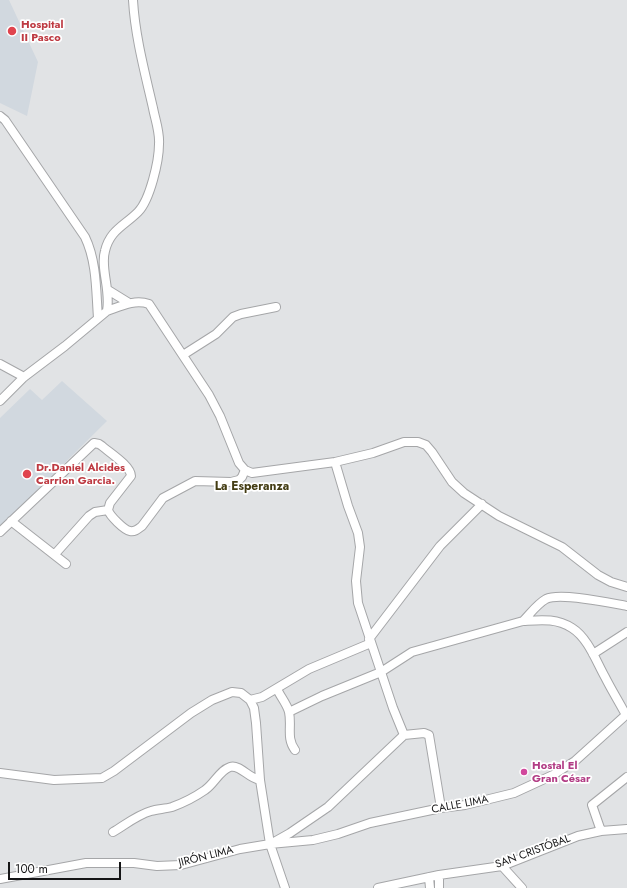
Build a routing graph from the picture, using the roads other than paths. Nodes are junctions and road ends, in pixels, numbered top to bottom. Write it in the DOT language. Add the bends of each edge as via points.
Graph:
graph roads {
  1 [pos="133,0"];
  2 [pos="0,116"];
  3 [pos="108,290"];
  4 [pos="129,303"];
  5 [pos="276,307"];
  6 [pos="107,311"];
  7 [pos="98,318"];
  8 [pos="183,355"];
  9 [pos="0,364"];
  10 [pos="24,377"];
  11 [pos="0,401"];
  12 [pos="335,462"];
  13 [pos="245,470"];
  14 [pos="482,504"];
  15 [pos="108,510"];
  16 [pos="11,521"];
  17 [pos="0,532"];
  18 [pos="55,554"];
  19 [pos="66,564"];
  20 [pos="627,587"];
  21 [pos="627,606"];
  22 [pos="523,621"];
  23 [pos="627,632"];
  24 [pos="370,641"];
  25 [pos="593,654"];
  26 [pos="382,672"];
  27 [pos="277,689"];
  28 [pos="250,700"];
  29 [pos="289,712"];
  30 [pos="627,714"];
  31 [pos="404,736"];
  32 [pos="295,750"];
  33 [pos="0,773"];
  34 [pos="627,776"];
  35 [pos="260,780"];
  36 [pos="441,808"];
  37 [pos="627,829"];
  38 [pos="602,831"];
  39 [pos="113,832"];
  40 [pos="270,844"];
  41 [pos="502,866"];
  42 [pos="439,875"];
  43 [pos="429,877"];
  44 [pos="0,879"];
  45 [pos="284,888"];
  46 [pos="378,888"];
  47 [pos="430,888"];
  48 [pos="438,888"];
  49 [pos="522,888"];
  1 -- 3 [label="street" via="160,142 156,170 139,211 113,232 105,251"];
  2 -- 7 [label="street" via="90,247"];
  3 -- 4 [label="street"];
  3 -- 6 [label="street"];
  4 -- 6 [label="street"];
  4 -- 8 [label="street" via="149,304"];
  5 -- 8 [label="street" via="233,317 216,334"];
  6 -- 7 [label="street"];
  7 -- 10 [label="street"];
  8 -- 13 [label="street" via="213,402 239,463"];
  9 -- 10 [label="street"];
  10 -- 11 [label="street"];
  12 -- 13 [label="street" via="252,473"];
  12 -- 14 [label="street" via="404,442 418,442 426,445 432,452 452,482"];
  12 -- 24 [label="street" via="358,533 358,603"];
  13 -- 15 [label="street" via="242,477 234,481 195,481 188,484 163,498 142,526 134,531 126,530"];
  14 -- 20 [label="street" via="562,548 598,575"];
  14 -- 24 [label="street" via="440,546"];
  15 -- 16 [label="street" via="131,473 113,455 94,443"];
  15 -- 18 [label="street" via="89,516"];
  16 -- 17 [label="street"];
  16 -- 18 [label="street"];
  18 -- 19 [label="street"];
  21 -- 22 [label="street" via="552,597 540,603"];
  22 -- 25 [label="street" via="551,620 571,628 580,634"];
  22 -- 26 [label="street" via="412,652"];
  23 -- 25 [label="street"];
  24 -- 26 [label="street"];
  24 -- 27 [label="street" via="309,670"];
  25 -- 30 [label="street"];
  26 -- 29 [label="street"];
  26 -- 31 [label="street"];
  27 -- 28 [label="street"];
  27 -- 29 [label="street"];
  28 -- 33 [label="street" via="241,693 232,692 212,700 102,778 54,780"];
  28 -- 35 [label="street" via="256,722"];
  29 -- 32 [label="street" via="289,738"];
  30 -- 36 [label="street, CALLE LIMA" via="575,761 553,776 514,793"];
  31 -- 36 [label="street" via="424,733 429,735"];
  31 -- 40 [label="street" via="328,807"];
  34 -- 38 [label="street" via="592,805"];
  35 -- 39 [label="street" via="250,777 240,769 230,767 198,795 172,807 145,813"];
  35 -- 40 [label="street"];
  36 -- 40 [label="street, CALLE LIMA" via="370,823 313,840"];
  37 -- 38 [label="street, SAN CRISTÓBAL"];
  38 -- 41 [label="street, SAN CRISTÓBAL" via="578,836"];
  40 -- 44 [label="street, JIRÓN LIMA" via="240,849 181,865 86,863"];
  40 -- 45 [label="street"];
  41 -- 42 [label="street, SAN CRISTÓBAL"];
  41 -- 49 [label="street"];
  42 -- 43 [label="street, SAN CRISTÓBAL"];
  42 -- 48 [label="street"];
  43 -- 46 [label="street, SAN CRISTÓBAL"];
  43 -- 47 [label="street"];
}
